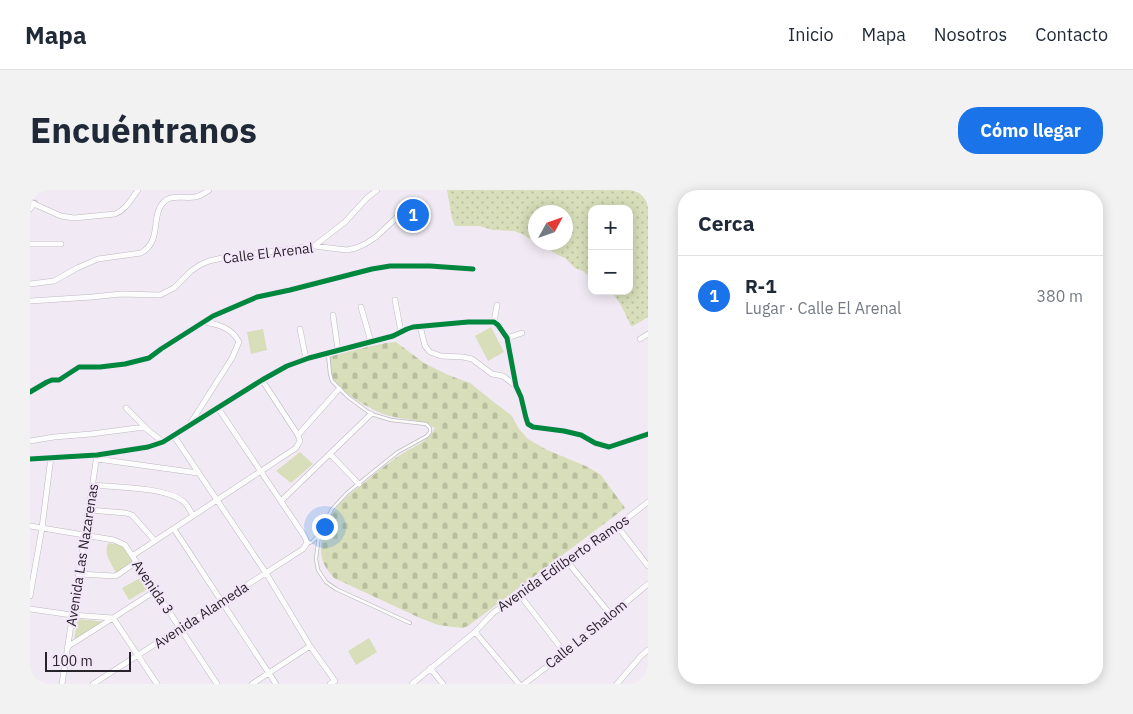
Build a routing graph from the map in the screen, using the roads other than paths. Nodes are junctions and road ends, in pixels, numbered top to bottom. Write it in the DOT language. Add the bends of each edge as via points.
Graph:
graph roads {
  1 [pos="138,190"];
  2 [pos="209,190"];
  3 [pos="377,190"];
  4 [pos="411,204"];
  5 [pos="31,205"];
  6 [pos="30,244"];
  7 [pos="61,244"];
  8 [pos="314,246"];
  9 [pos="473,270"];
  10 [pos="30,284"];
  11 [pos="395,300"];
  12 [pos="30,301"];
  13 [pos="497,305"];
  14 [pos="361,307"];
  15 [pos="333,315"];
  16 [pos="203,322"];
  17 [pos="494,322"];
  18 [pos="420,326"];
  19 [pos="300,329"];
  20 [pos="401,332"];
  21 [pos="522,333"];
  22 [pos="648,334"];
  23 [pos="507,338"];
  24 [pos="640,338"];
  25 [pos="371,342"];
  26 [pos="338,350"];
  27 [pos="328,353"];
  28 [pos="306,359"];
  29 [pos="262,380"];
  30 [pos="516,386"];
  31 [pos="339,389"];
  32 [pos="30,392"];
  33 [pos="126,408"];
  34 [pos="218,408"];
  35 [pos="371,414"];
  36 [pos="189,427"];
  37 [pos="150,431"];
  38 [pos="648,434"];
  39 [pos="298,435"];
  40 [pos="174,436"];
  41 [pos="30,441"];
  42 [pos="163,442"];
  43 [pos="330,454"];
  44 [pos="51,457"];
  45 [pos="97,457"];
  46 [pos="30,459"];
  47 [pos="261,471"];
  48 [pos="198,473"];
  49 [pos="359,484"];
  50 [pos="92,485"];
  51 [pos="217,500"];
  52 [pos="281,501"];
  53 [pos="648,502"];
  54 [pos="88,510"];
  55 [pos="194,516"];
  56 [pos="30,526"];
  57 [pos="617,526"];
  58 [pos="42,528"];
  59 [pos="174,529"];
  60 [pos="85,535"];
  61 [pos="319,535"];
  62 [pos="155,541"];
  63 [pos="307,544"];
  64 [pos="132,556"];
  65 [pos="566,560"];
  66 [pos="136,562"];
  67 [pos="648,566"];
  68 [pos="266,573"];
  69 [pos="79,574"];
  70 [pos="648,584"];
  71 [pos="155,591"];
  72 [pos="518,594"];
  73 [pos="30,596"];
  74 [pos="222,602"];
  75 [pos="30,609"];
  76 [pos="610,614"];
  77 [pos="72,615"];
  78 [pos="113,618"];
  79 [pos="410,623"];
  80 [pos="180,628"];
  81 [pos="475,632"];
  82 [pos="310,646"];
  83 [pos="67,647"];
  84 [pos="648,650"];
  85 [pos="565,653"];
  86 [pos="138,655"];
  87 [pos="430,668"];
  88 [pos="269,673"];
  89 [pos="96,683"];
  90 [pos="62,684"];
  91 [pos="157,684"];
  92 [pos="217,684"];
  93 [pos="252,684"];
  94 [pos="276,684"];
  95 [pos="330,684"];
  96 [pos="412,684"];
  97 [pos="443,684"];
  98 [pos="519,684"];
  99 [pos="524,684"];
  100 [pos="617,684"];
  1 -- 5 [label="street" via="120,212 100,216 67,217"];
  2 -- 10 [label="street" via="196,197 170,198 163,203 158,211 152,243 145,251 98,259 54,281"];
  3 -- 8 [label="street" via="339,228"];
  4 -- 8 [label="street, Calle El Arenal" via="365,244 347,250"];
  6 -- 7 [label="street"];
  8 -- 12 [label="street, Calle El Arenal" via="209,261 160,295 121,294"];
  9 -- 16 [label="street" via="430,266 372,269 257,297"];
  11 -- 20 [label="street"];
  13 -- 17 [label="street"];
  14 -- 25 [label="street"];
  15 -- 26 [label="street"];
  16 -- 32 [label="street" via="149,358 125,364 79,367"];
  16 -- 36 [label="street" via="226,328 239,342"];
  17 -- 18 [label="street"];
  17 -- 23 [label="street"];
  18 -- 20 [label="street"];
  18 -- 30 [label="street" via="424,346 430,352 472,359"];
  19 -- 28 [label="street"];
  20 -- 25 [label="street"];
  21 -- 23 [label="street"];
  22 -- 24 [label="street"];
  23 -- 30 [label="street"];
  25 -- 26 [label="street"];
  26 -- 27 [label="street"];
  27 -- 28 [label="street"];
  27 -- 31 [label="lane" via="332,382"];
  28 -- 29 [label="street"];
  29 -- 34 [label="street"];
  29 -- 39 [label="street"];
  30 -- 38 [label="street" via="528,424 533,427 564,431 609,447"];
  31 -- 35 [label="lane"];
  31 -- 39 [label="street"];
  33 -- 37 [label="street"];
  34 -- 36 [label="street"];
  34 -- 47 [label="street"];
  35 -- 43 [label="street"];
  35 -- 49 [label="lane" via="426,424 430,432 398,452"];
  36 -- 40 [label="street"];
  37 -- 41 [label="street" via="137,428"];
  37 -- 42 [label="street"];
  39 -- 47 [label="street" via="300,441 296,448"];
  40 -- 42 [label="street"];
  40 -- 48 [label="street"];
  42 -- 45 [label="street"];
  43 -- 49 [label="street"];
  43 -- 52 [label="street"];
  44 -- 45 [label="street"];
  44 -- 46 [label="street"];
  44 -- 58 [label="street"];
  45 -- 48 [label="street"];
  45 -- 50 [label="street, Avenida Las Nazarenas"];
  47 -- 51 [label="street"];
  47 -- 52 [label="street"];
  48 -- 51 [label="street"];
  49 -- 61 [label="lane" via="332,509"];
  50 -- 54 [label="street, Avenida Las Nazarenas"];
  50 -- 55 [label="street" via="168,494 185,503"];
  51 -- 55 [label="street"];
  51 -- 68 [label="street"];
  52 -- 63 [label="street"];
  53 -- 57 [label="street, Avenida Edilberto Ramos"];
  54 -- 60 [label="street, Avenida Las Nazarenas"];
  54 -- 62 [label="street" via="132,515"];
  55 -- 59 [label="street"];
  56 -- 58 [label="street"];
  57 -- 65 [label="street, Avenida Edilberto Ramos"];
  57 -- 67 [label="street"];
  58 -- 60 [label="street"];
  58 -- 73 [label="street"];
  59 -- 62 [label="street"];
  59 -- 74 [label="street"];
  60 -- 64 [label="street, Avenida 3" via="120,542"];
  60 -- 69 [label="street, Avenida Las Nazarenas"];
  61 -- 63 [label="lane"];
  61 -- 79 [label="lane" via="316,559 318,570 326,582"];
  62 -- 64 [label="street"];
  63 -- 68 [label="street, Avenida Alameda"];
  64 -- 66 [label="street, Avenida 3"];
  65 -- 72 [label="street, Avenida Edilberto Ramos"];
  65 -- 76 [label="street"];
  66 -- 69 [label="street" via="115,576"];
  66 -- 71 [label="street, Avenida 3"];
  68 -- 74 [label="street, Avenida Alameda"];
  68 -- 82 [label="street"];
  69 -- 77 [label="street, Avenida Las Nazarenas"];
  70 -- 76 [label="street, Calle La Shalom"];
  71 -- 78 [label="street"];
  71 -- 80 [label="street, Avenida 3"];
  72 -- 81 [label="street, Avenida Edilberto Ramos"];
  72 -- 85 [label="street"];
  74 -- 80 [label="street, Avenida Alameda"];
  74 -- 88 [label="street"];
  75 -- 77 [label="street"];
  76 -- 85 [label="street, Calle La Shalom"];
  77 -- 78 [label="street"];
  77 -- 83 [label="street, Avenida Las Nazarenas"];
  78 -- 83 [label="street"];
  78 -- 86 [label="street"];
  80 -- 86 [label="street, Avenida Alameda"];
  80 -- 92 [label="street, Avenida 3"];
  81 -- 87 [label="street, Avenida Edilberto Ramos"];
  81 -- 98 [label="street"];
  82 -- 88 [label="street"];
  82 -- 95 [label="street" via="335,681"];
  83 -- 90 [label="street, Avenida Las Nazarenas"];
  84 -- 100 [label="street"];
  85 -- 99 [label="street, Calle La Shalom"];
  86 -- 89 [label="street, Avenida Alameda"];
  86 -- 91 [label="street"];
  87 -- 96 [label="street, Avenida Edilberto Ramos"];
  87 -- 97 [label="street"];
  88 -- 93 [label="street"];
  88 -- 94 [label="street"];
}
